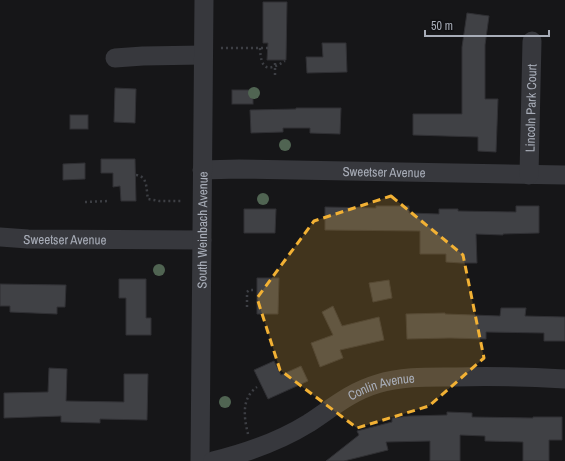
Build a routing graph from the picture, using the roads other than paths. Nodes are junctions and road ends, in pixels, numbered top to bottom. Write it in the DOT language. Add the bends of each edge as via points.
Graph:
graph roads {
  1 [pos="204,0"];
  2 [pos="532,41"];
  3 [pos="211,52"];
  4 [pos="115,58"];
  5 [pos="202,170"];
  6 [pos="529,175"];
  7 [pos="565,175"];
  8 [pos="0,237"];
  9 [pos="202,240"];
  10 [pos="565,380"];
  11 [pos="200,461"];
  12 [pos="213,461"];
  1 -- 3 [label="street, South Weinbach Avenue"];
  2 -- 6 [label="street, Lincoln Park Court"];
  3 -- 4 [label="street"];
  3 -- 5 [label="street, South Weinbach Avenue"];
  5 -- 6 [label="street, Sweetser Avenue"];
  5 -- 9 [label="street, South Weinbach Avenue"];
  6 -- 7 [label="street, Sweetser Avenue"];
  8 -- 9 [label="street, Sweetser Avenue"];
  9 -- 11 [label="street, South Weinbach Avenue"];
  10 -- 12 [label="street, Conlin Avenue" via="534,377 426,377 377,384 347,396 308,423 270,442"];
}
